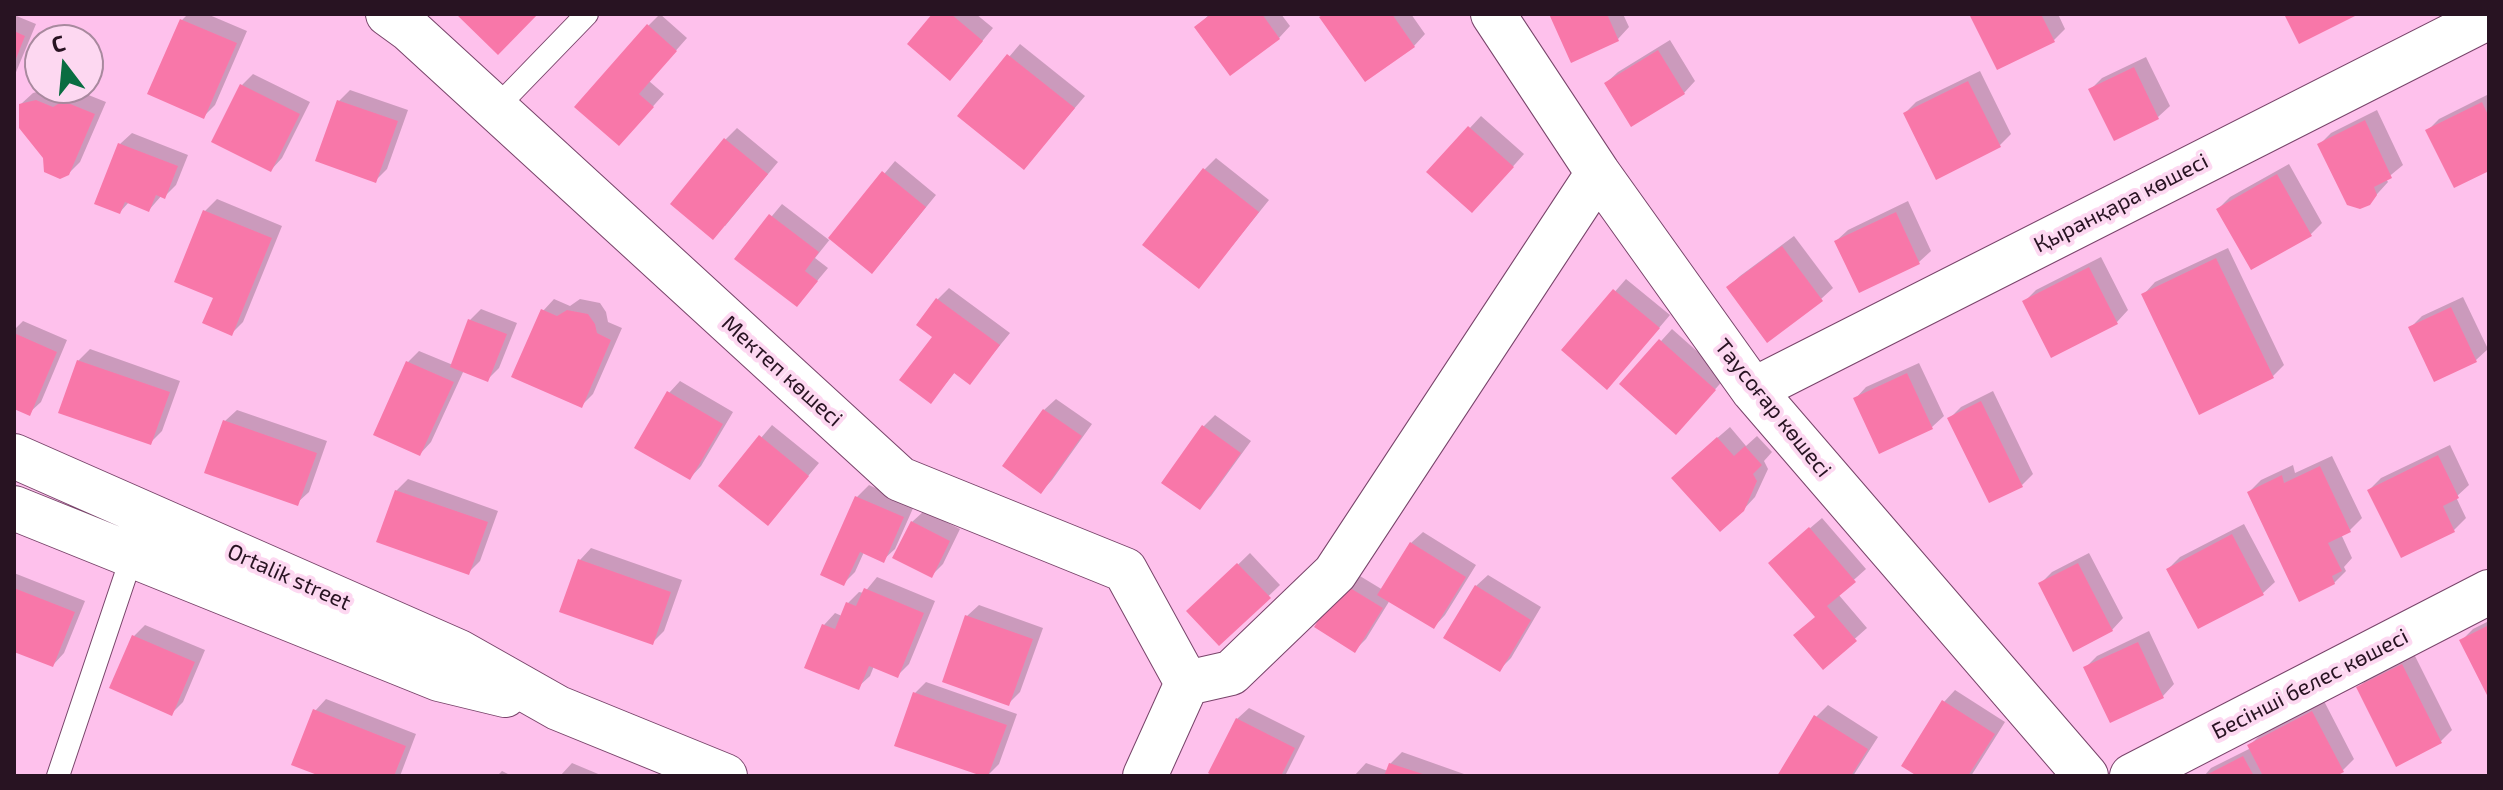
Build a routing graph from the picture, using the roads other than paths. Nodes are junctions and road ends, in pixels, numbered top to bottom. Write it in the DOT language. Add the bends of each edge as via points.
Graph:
graph roads {
  1 [pos="388,14"];
  2 [pos="587,14"];
  3 [pos="1493,14"];
  4 [pos="2489,17"];
  5 [pos="495,109"];
  6 [pos="1598,173"];
  7 [pos="1753,390"];
  8 [pos="14,456"];
  9 [pos="14,508"];
  10 [pos="132,556"];
  11 [pos="2489,592"];
  12 [pos="1187,683"];
  13 [pos="558,708"];
  14 [pos="58,776"];
  15 [pos="725,776"];
  16 [pos="1145,776"];
  17 [pos="2086,776"];
  18 [pos="2132,776"];
  1 -- 5 [label="street, Мектеп көшесі"];
  2 -- 5 [label="lane"];
  3 -- 6 [label="street, Тауcоғар көшесі"];
  4 -- 7 [label="street, Қыранқара көшесі"];
  5 -- 12 [label="street, Мектеп көшесі" via="900,479 1125,570"];
  6 -- 7 [label="street, Тауcоғар көшесі"];
  6 -- 12 [label="street" via="1335,573 1231,673"];
  7 -- 17 [label="street, Тауcоғар көшесі"];
  8 -- 13 [label="street, Ortalik street" via="459,652"];
  9 -- 10 [label="street, Ortalik street"];
  10 -- 13 [label="street, Ortalik street" via="439,679"];
  10 -- 14 [label="lane"];
  11 -- 18 [label="street, Бесінші белес көшесі"];
  12 -- 16 [label="street"];
  13 -- 15 [label="street, Ortalik street"];
}
